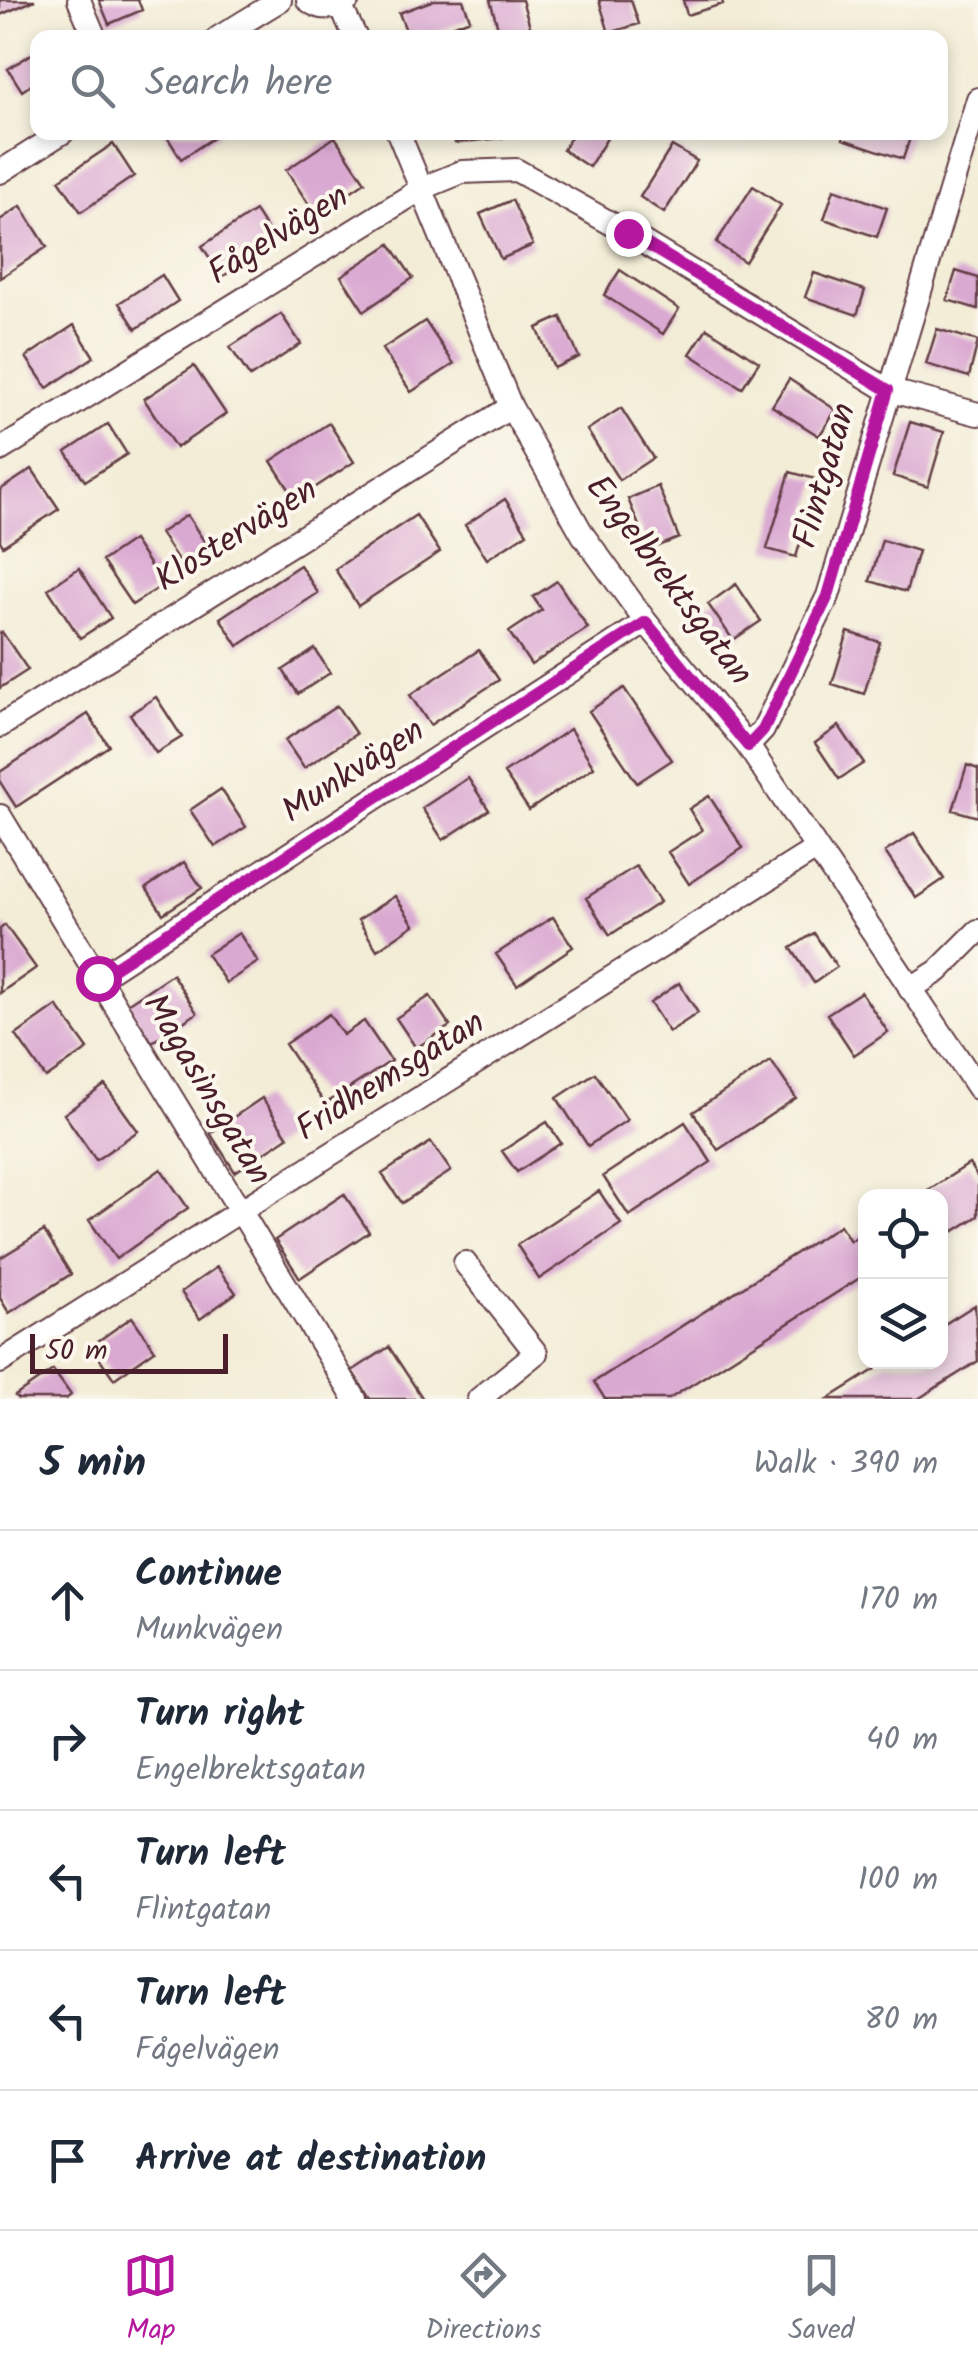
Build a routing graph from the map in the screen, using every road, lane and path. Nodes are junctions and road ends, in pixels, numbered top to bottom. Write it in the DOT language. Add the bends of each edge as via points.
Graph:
graph roads {
  1 [pos="79,0"];
  2 [pos="280,0"];
  3 [pos="308,0"];
  4 [pos="344,3"];
  5 [pos="92,30"];
  6 [pos="231,30"];
  7 [pos="353,30"];
  8 [pos="978,100"];
  9 [pos="50,140"];
  10 [pos="401,140"];
  11 [pos="0,172"];
  12 [pos="422,188"];
  13 [pos="888,390"];
  14 [pos="511,406"];
  15 [pos="978,414"];
  16 [pos="0,450"];
  17 [pos="646,622"];
  18 [pos="0,726"];
  19 [pos="748,746"];
  20 [pos="0,816"];
  21 [pos="816,850"];
  22 [pos="978,931"];
  23 [pos="98,978"];
  24 [pos="910,989"];
  25 [pos="978,1088"];
  26 [pos="239,1212"];
  27 [pos="465,1263"];
  28 [pos="0,1361"];
  29 [pos="355,1399"];
  30 [pos="478,1399"];
  1 -- 5 [label="street"];
  2 -- 6 [label="street"];
  3 -- 4 [label="street" via="322,7"];
  4 -- 7 [label="street"];
  8 -- 13 [label="street, Flintgatan"];
  9 -- 11 [label="street"];
  10 -- 12 [label="street, Engelbrektsgatan"];
  12 -- 13 [label="street, Fågelvägen" via="462,172 516,170"];
  12 -- 14 [label="street, Engelbrektsgatan"];
  12 -- 16 [label="street, Fågelvägen"];
  13 -- 15 [label="street, Fågelvägen"];
  13 -- 19 [label="street, Flintgatan" via="828,596 763,730"];
  14 -- 17 [label="street, Engelbrektsgatan" via="583,535"];
  14 -- 18 [label="street, Klostervägen"];
  17 -- 19 [label="street, Engelbrektsgatan"];
  17 -- 23 [label="street, Munkvägen"];
  19 -- 21 [label="street, Engelbrektsgatan"];
  20 -- 23 [label="street, Magasinsgatan"];
  21 -- 24 [label="street, Engelbrektsgatan"];
  21 -- 26 [label="street, Fridhemsgatan"];
  22 -- 24 [label="street" via="938,972"];
  23 -- 26 [label="street, Magasinsgatan"];
  24 -- 25 [label="street, Engelbrektsgatan"];
  26 -- 28 [label="street, Fridhemsgatan"];
  26 -- 29 [label="street, Magasinsgatan"];
  27 -- 30 [label="street" via="536,1353"];
}
